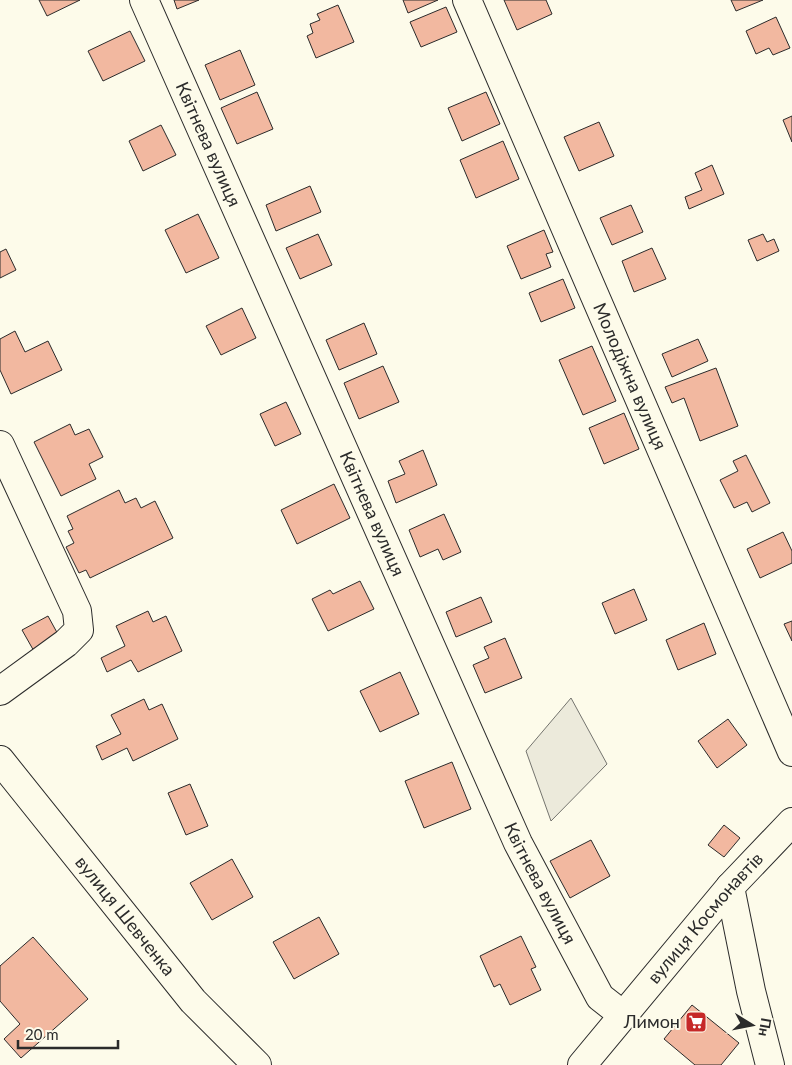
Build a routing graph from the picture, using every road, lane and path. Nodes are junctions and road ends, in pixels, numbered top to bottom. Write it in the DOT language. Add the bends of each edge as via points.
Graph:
graph roads {
  1 [pos="144,0"];
  2 [pos="467,0"];
  3 [pos="0,445"];
  4 [pos="0,691"];
  5 [pos="792,752"];
  6 [pos="0,760"];
  7 [pos="792,822"];
  8 [pos="730,887"];
  9 [pos="623,1015"];
  10 [pos="257,1065"];
  11 [pos="582,1065"];
  12 [pos="770,1065"];
  1 -- 9 [label="street, Квітнева вулиця" via="518,844 600,997"];
  2 -- 5 [label="street, Молодіжна вулиця"];
  3 -- 4 [label="street" via="77,611 79,630"];
  6 -- 10 [label="street, вулиця Шевченка" via="193,1001"];
  7 -- 8 [label="street, вулиця Космонавтів"];
  8 -- 9 [label="street, вулиця Космонавтів"];
  8 -- 12 [label="street" via="750,991"];
  9 -- 11 [label="street, вулиця Космонавтів"];
}
